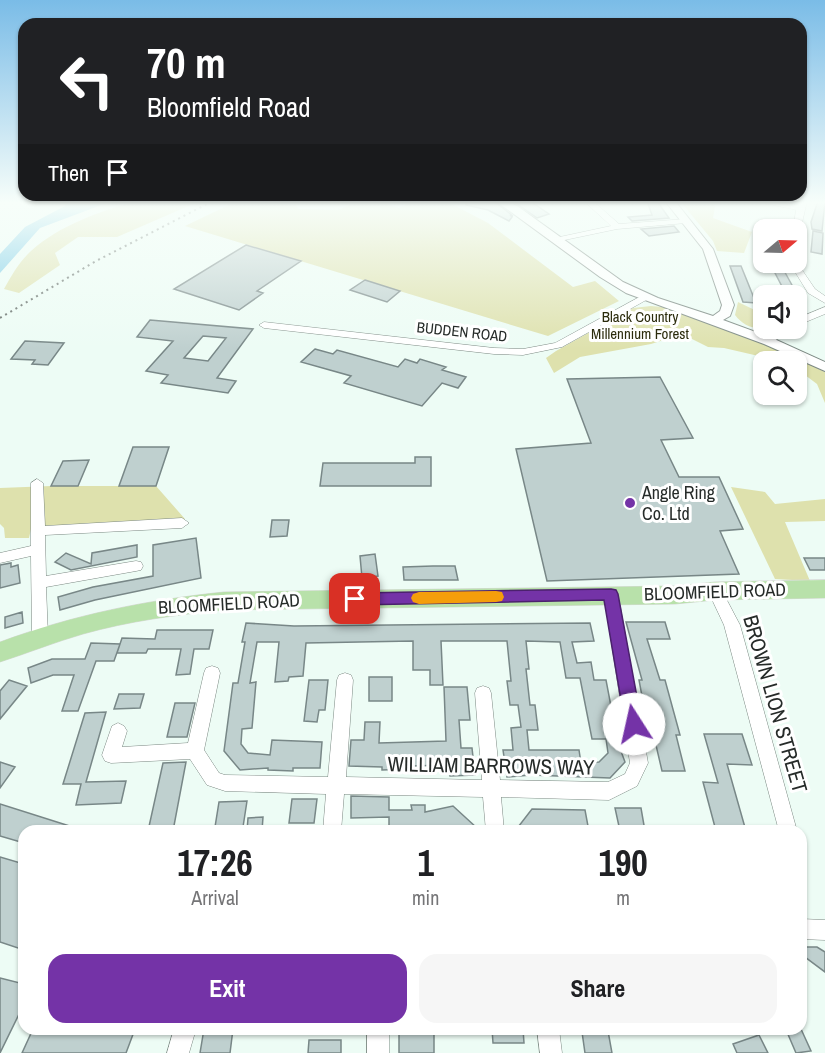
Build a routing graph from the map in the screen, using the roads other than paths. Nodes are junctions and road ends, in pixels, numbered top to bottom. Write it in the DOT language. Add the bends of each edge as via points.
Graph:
graph roads {
  1 [pos="572,250"];
  2 [pos="708,250"];
  3 [pos="800,273"];
  4 [pos="645,297"];
  5 [pos="825,300"];
  6 [pos="825,310"];
  7 [pos="807,318"];
  8 [pos="714,321"];
  9 [pos="264,325"];
  10 [pos="771,339"];
  11 [pos="768,341"];
  12 [pos="825,367"];
  13 [pos="37,483"];
  14 [pos="182,523"];
  15 [pos="37,531"];
  16 [pos="37,550"];
  17 [pos="0,558"];
  18 [pos="136,566"];
  19 [pos="38,583"];
  20 [pos="825,590"];
  21 [pos="715,591"];
  22 [pos="611,594"];
  23 [pos="40,636"];
  24 [pos="0,652"];
  25 [pos="212,673"];
  26 [pos="345,680"];
  27 [pos="483,693"];
  28 [pos="118,731"];
  29 [pos="195,751"];
  30 [pos="337,785"];
  31 [pos="491,790"];
  32 [pos="333,825"];
  33 [pos="494,825"];
  34 [pos="786,825"];
  35 [pos="807,929"];
  36 [pos="825,930"];
  37 [pos="182,1035"];
  38 [pos="378,1035"];
  39 [pos="549,1035"];
  40 [pos="178,1053"];
  41 [pos="378,1053"];
  42 [pos="551,1053"];
  1 -- 4 [label="street" via="618,284"];
  2 -- 8 [label="street" via="728,305 726,313"];
  3 -- 5 [label="street" via="811,291"];
  4 -- 8 [label="street"];
  4 -- 9 [label="street, BUDDEN ROAD" via="558,345 523,352"];
  6 -- 7 [label="street"];
  8 -- 11 [label="street"];
  10 -- 11 [label="street"];
  11 -- 12 [label="street"];
  13 -- 15 [label="street"];
  14 -- 15 [label="street"];
  15 -- 16 [label="street"];
  16 -- 17 [label="street"];
  16 -- 19 [label="street"];
  18 -- 19 [label="street"];
  19 -- 23 [label="street"];
  20 -- 21 [label="main road, BLOOMFIELD ROAD"];
  21 -- 22 [label="main road, BLOOMFIELD ROAD"];
  21 -- 34 [label="street, BROWN LION STREET" via="732,625"];
  22 -- 23 [label="main road, BLOOMFIELD ROAD" via="224,601 114,615"];
  22 -- 31 [label="street, WILLIAM BARROWS WAY" via="638,746 639,763 631,780 609,791"];
  23 -- 24 [label="main road, BLOOMFIELD ROAD"];
  25 -- 29 [label="street"];
  26 -- 30 [label="street"];
  27 -- 31 [label="street"];
  28 -- 29 [label="street" via="111,755"];
  29 -- 30 [label="street, WILLIAM BARROWS WAY" via="213,779 225,783"];
  30 -- 31 [label="street, WILLIAM BARROWS WAY"];
  30 -- 32 [label="street"];
  31 -- 33 [label="street"];
  35 -- 36 [label="street"];
  37 -- 40 [label="street"];
  38 -- 41 [label="street"];
  39 -- 42 [label="street"];
}
